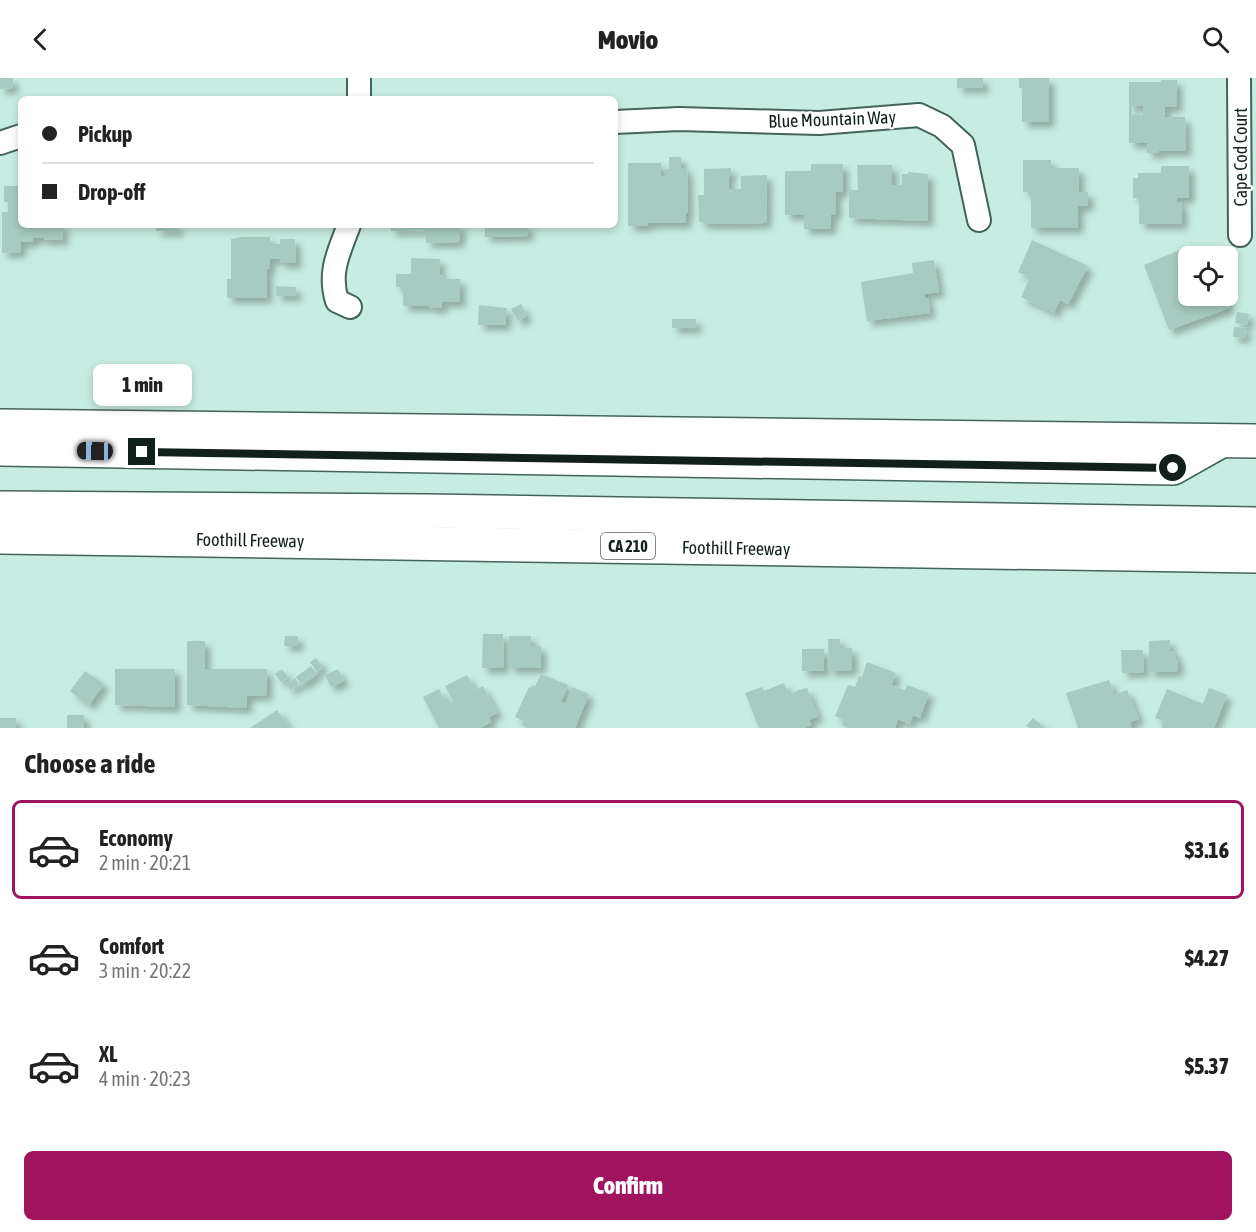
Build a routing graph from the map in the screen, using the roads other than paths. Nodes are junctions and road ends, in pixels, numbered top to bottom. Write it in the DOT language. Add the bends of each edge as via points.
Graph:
graph roads {
  1 [pos="359,78"];
  2 [pos="1239,78"];
  3 [pos="359,96"];
  4 [pos="618,122"];
  5 [pos="18,137"];
  6 [pos="0,143"];
  7 [pos="1248,159"];
  8 [pos="979,220"];
  9 [pos="348,228"];
  10 [pos="1240,235"];
  11 [pos="350,307"];
  12 [pos="0,426"];
  13 [pos="1221,441"];
  14 [pos="1256,441"];
  15 [pos="0,449"];
  16 [pos="0,508"];
  17 [pos="1256,524"];
  18 [pos="0,537"];
  19 [pos="1256,556"];
  1 -- 3 [label="street"];
  2 -- 7 [label="street, Cape Cod Court"];
  4 -- 8 [label="street, Blue Mountain Way" via="679,119 819,123 919,115 942,126 963,145"];
  5 -- 6 [label="street"];
  7 -- 10 [label="street, Cape Cod Court"];
  9 -- 11 [label="street" via="332,285 337,301"];
  12 -- 13 [label="highway"];
  13 -- 14 [label="highway"];
  13 -- 15 [label="highway" via="1173,468"];
  16 -- 17 [label="highway"];
  18 -- 19 [label="highway, Foothill Freeway / CA 210"];
}
